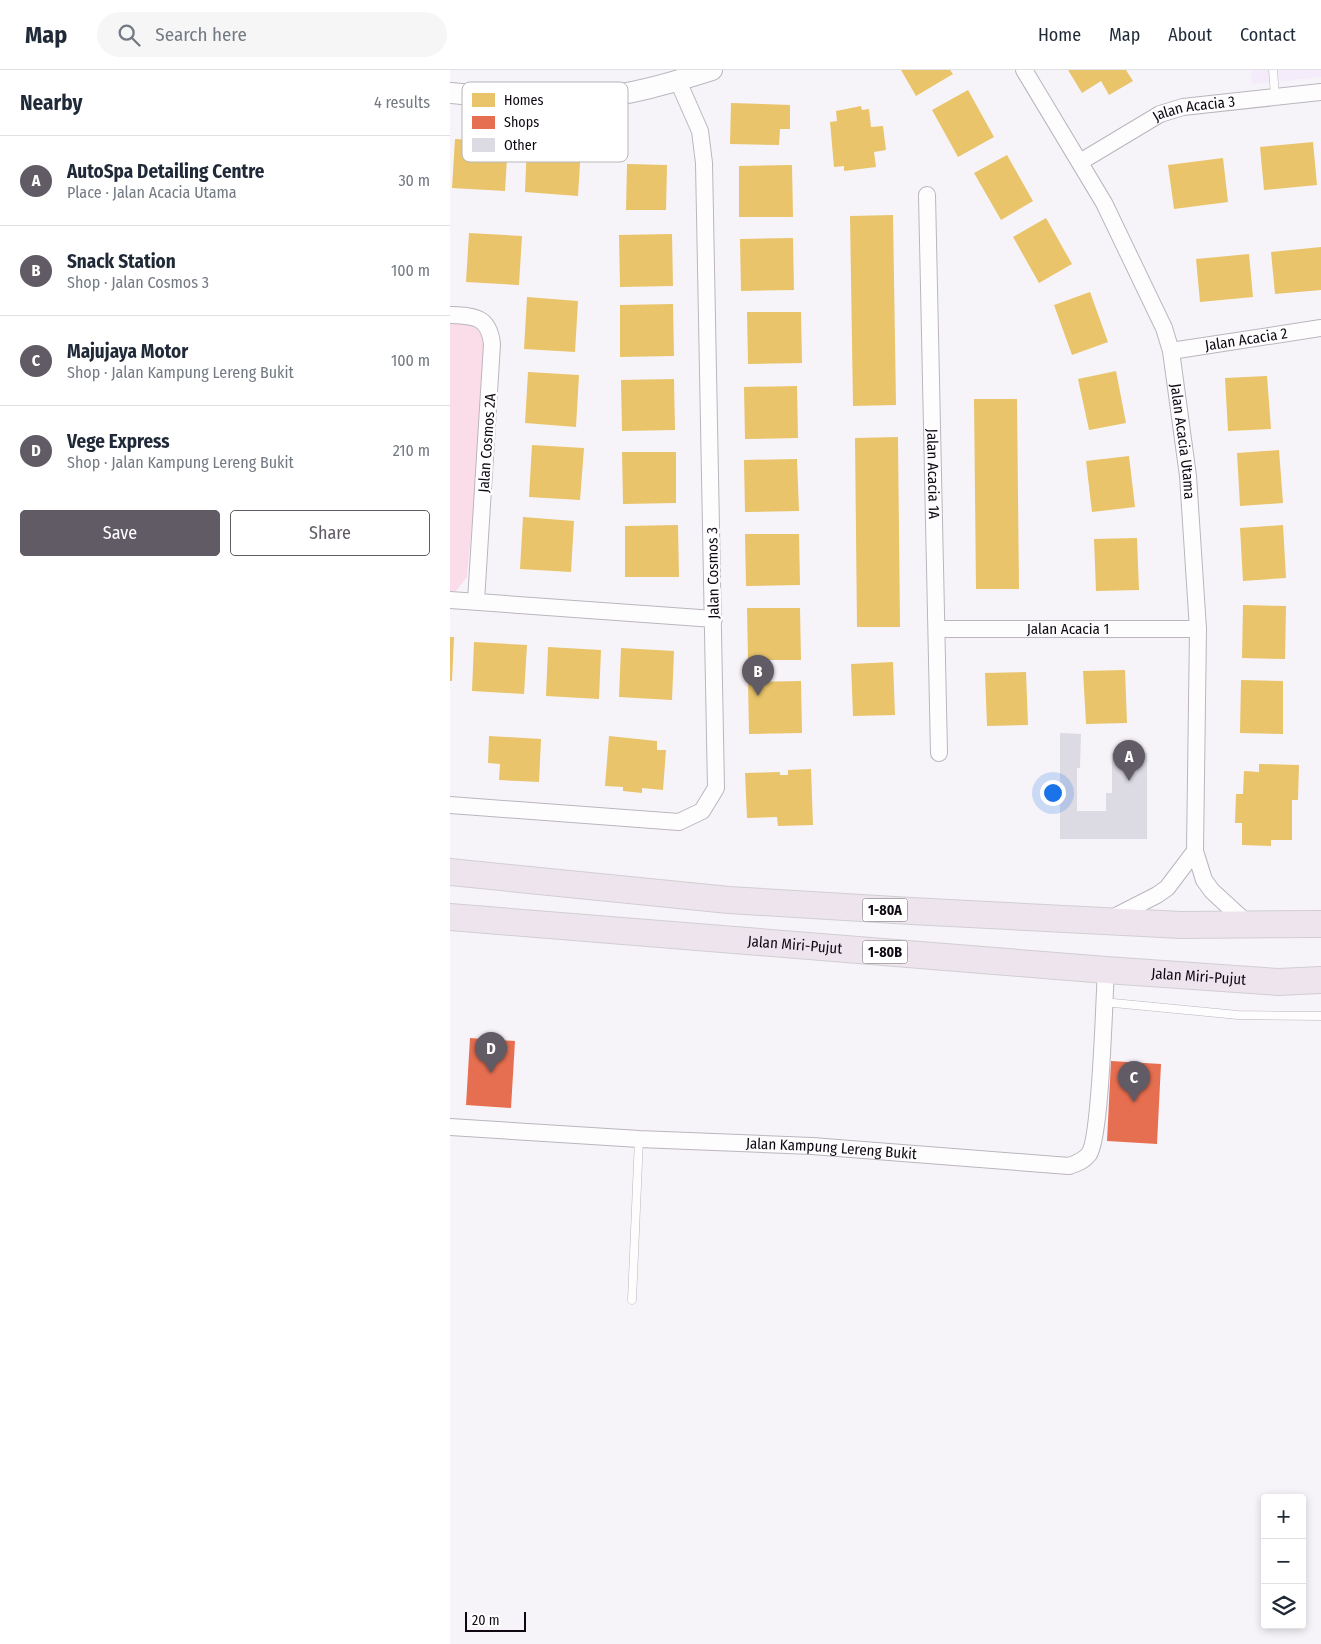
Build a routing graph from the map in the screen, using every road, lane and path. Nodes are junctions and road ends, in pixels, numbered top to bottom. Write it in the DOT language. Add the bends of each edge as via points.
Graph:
graph roads {
  1 [pos="712,70"];
  2 [pos="1024,70"];
  3 [pos="1273,70"];
  4 [pos="678,81"];
  5 [pos="628,91"];
  6 [pos="1321,92"];
  7 [pos="1275,96"];
  8 [pos="1080,162"];
  9 [pos="927,195"];
  10 [pos="450,315"];
  11 [pos="1321,328"];
  12 [pos="1171,351"];
  13 [pos="450,600"];
  14 [pos="476,601"];
  15 [pos="714,619"];
  16 [pos="938,629"];
  17 [pos="1198,629"];
  18 [pos="939,753"];
  19 [pos="450,806"];
  20 [pos="1194,850"];
  21 [pos="450,872"];
  22 [pos="450,917"];
  23 [pos="1106,921"];
  24 [pos="1321,924"];
  25 [pos="1249,926"];
  26 [pos="1106,970"];
  27 [pos="1321,980"];
  28 [pos="1103,1009"];
  29 [pos="1321,1016"];
  30 [pos="450,1128"];
  31 [pos="639,1139"];
  32 [pos="632,1300"];
  1 -- 4 [label="street"];
  2 -- 8 [label="street, Jalan Acacia Utama"];
  3 -- 7 [label="lane"];
  4 -- 5 [label="street"];
  4 -- 15 [label="street, Jalan Cosmos 3" via="700,131 704,163"];
  6 -- 7 [label="street, Jalan Acacia 3"];
  7 -- 8 [label="street, Jalan Acacia 3" via="1183,107 1160,114"];
  8 -- 12 [label="street, Jalan Acacia Utama" via="1104,203 1160,319"];
  9 -- 16 [label="street, Jalan Acacia 1A"];
  10 -- 14 [label="street, Jalan Cosmos 2A" via="470,316 483,321 490,330 492,344"];
  11 -- 12 [label="street, Jalan Acacia 2"];
  12 -- 17 [label="street, Jalan Acacia Utama" via="1188,476"];
  13 -- 14 [label="street"];
  14 -- 15 [label="street"];
  15 -- 19 [label="street, Jalan Cosmos 3" via="716,788 702,811 679,822"];
  16 -- 17 [label="street, Jalan Acacia 1"];
  16 -- 18 [label="street, Jalan Acacia 1A"];
  17 -- 20 [label="street, Jalan Acacia Utama"];
  20 -- 23 [label="street" via="1167,888"];
  20 -- 25 [label="street, Jalan Acacia Utama" via="1204,880"];
  21 -- 23 [label="highway, 1-80A" via="729,900"];
  22 -- 26 [label="highway, Jalan Miri-Pujut / 1-80B"];
  23 -- 25 [label="highway, 1-80A"];
  24 -- 25 [label="highway, 1-80A"];
  26 -- 27 [label="highway, Jalan Miri-Pujut / 1-80B" via="1278,982"];
  26 -- 28 [label="street, Jalan Kampung Lereng Bukit"];
  28 -- 29 [label="lane"];
  28 -- 31 [label="street, Jalan Kampung Lereng Bukit" via="1097,1127 1093,1146 1082,1162 1069,1166 812,1146"];
  30 -- 31 [label="street, Jalan Kampung Lereng Bukit"];
  31 -- 32 [label="lane"];
}
